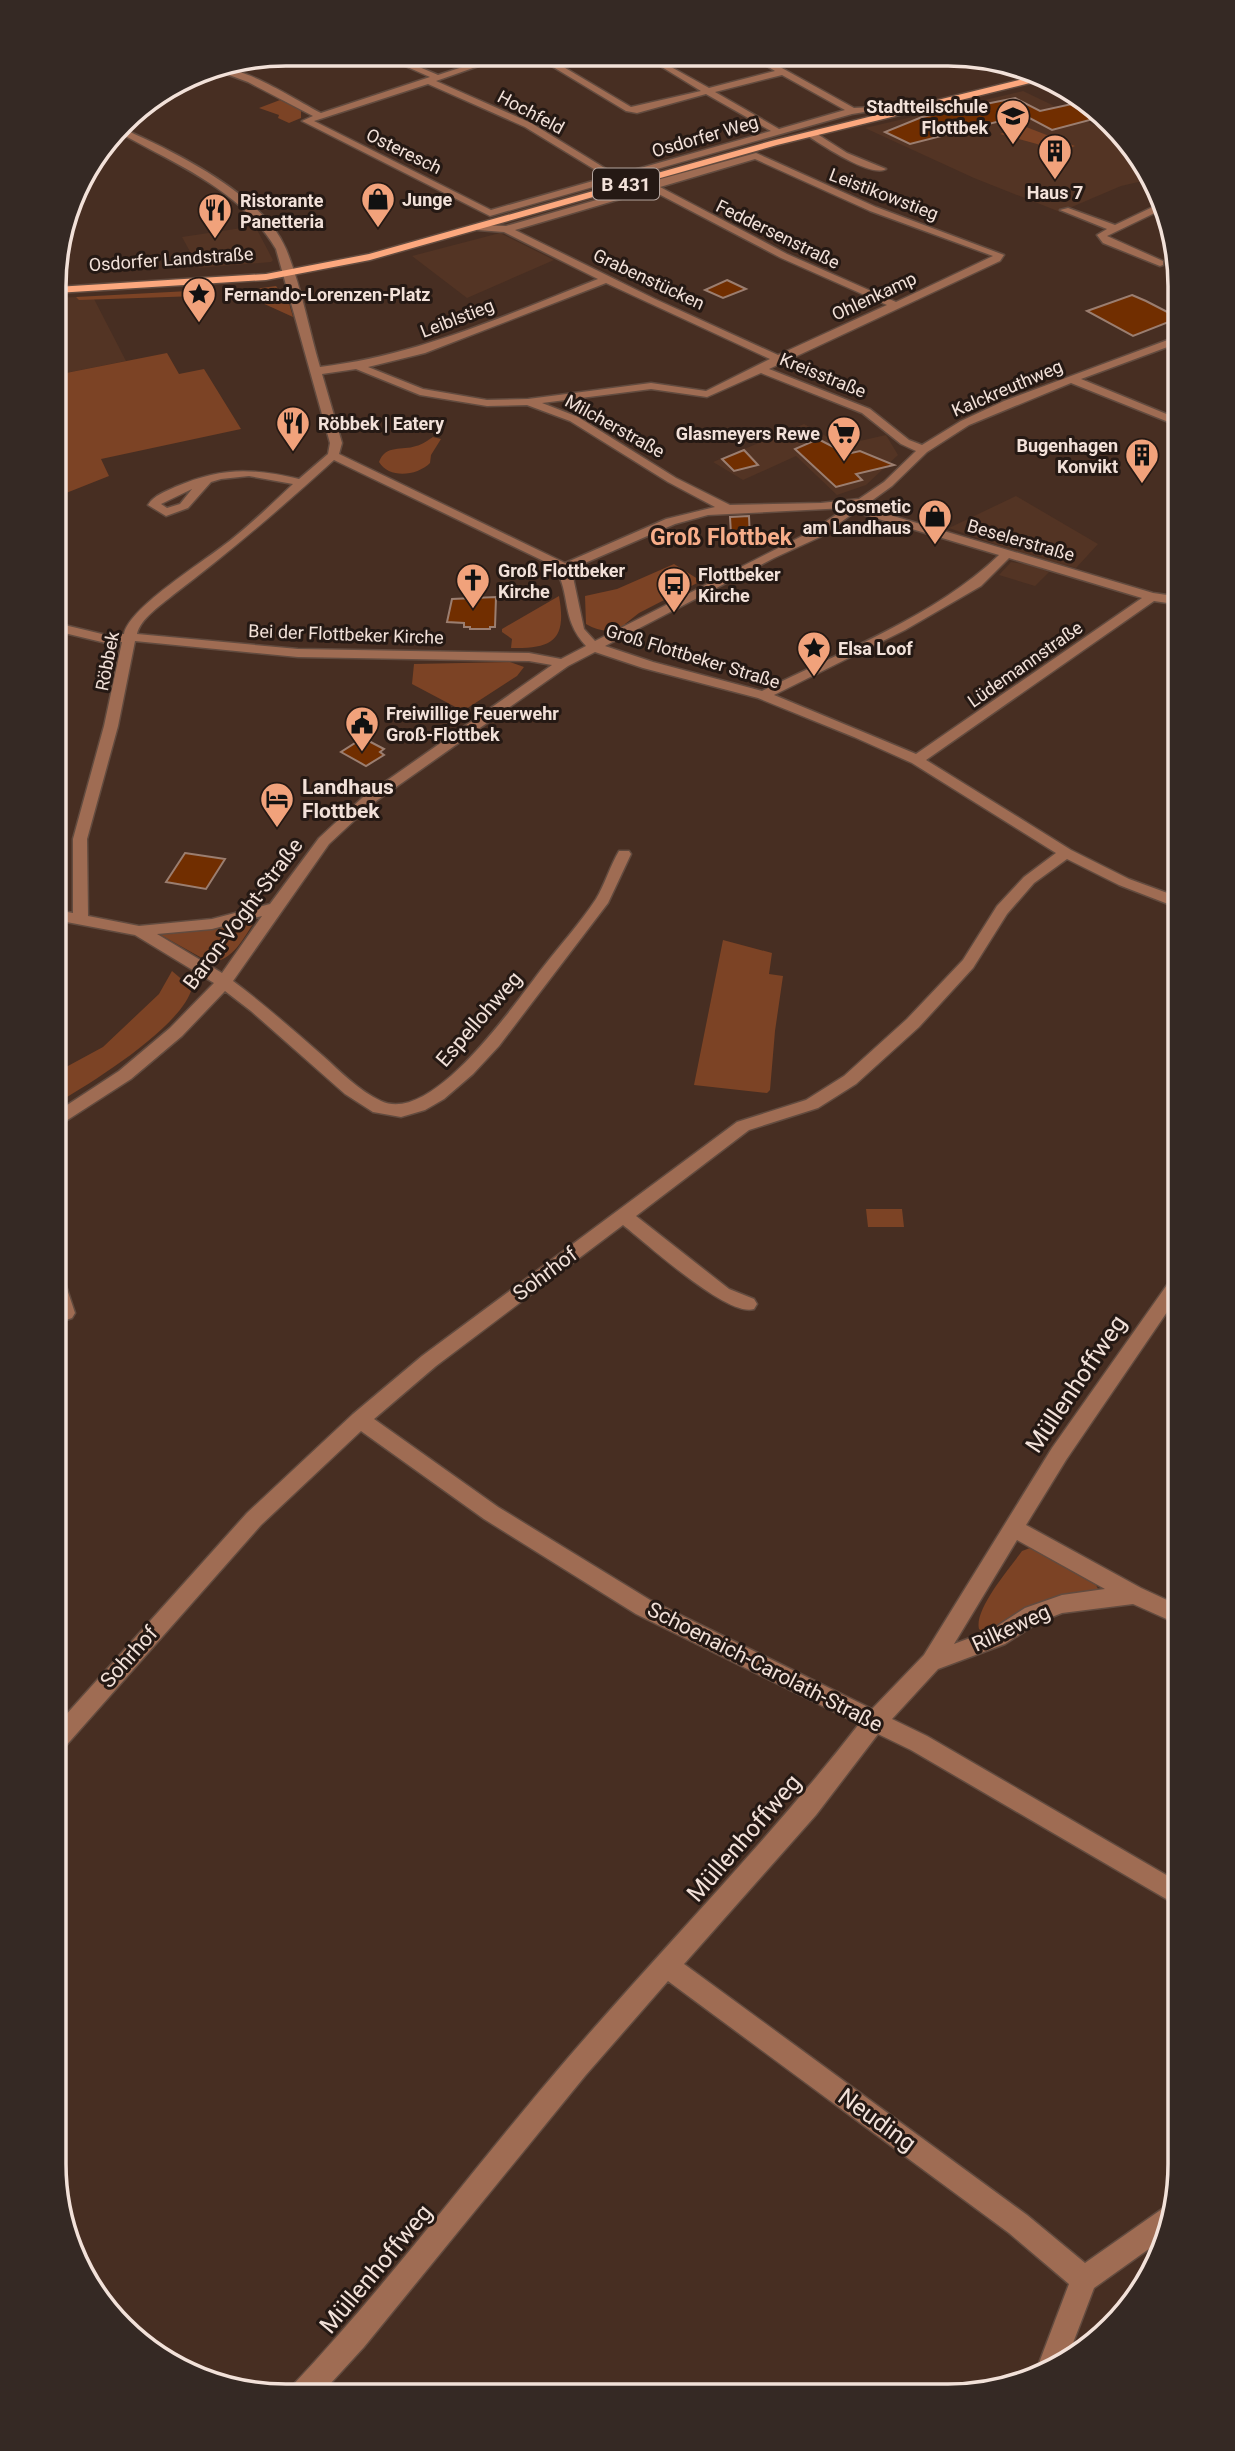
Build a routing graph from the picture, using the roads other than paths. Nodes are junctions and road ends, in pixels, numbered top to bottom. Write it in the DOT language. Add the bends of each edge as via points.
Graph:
graph roads {
  1 [pos="662,66"];
  2 [pos="773,66"];
  3 [pos="407,67"];
  4 [pos="472,67"];
  5 [pos="557,67"];
  6 [pos="783,72"];
  7 [pos="233,74"];
  8 [pos="1013,77"];
  9 [pos="433,80"];
  10 [pos="1027,81"];
  11 [pos="702,93"];
  12 [pos="873,110"];
  13 [pos="852,111"];
  14 [pos="320,116"];
  15 [pos="777,131"];
  16 [pos="128,134"];
  17 [pos="811,134"];
  18 [pos="774,143"];
  19 [pos="760,156"];
  20 [pos="881,169"];
  21 [pos="615,178"];
  22 [pos="649,185"];
  23 [pos="1154,209"];
  24 [pos="1065,210"];
  25 [pos="486,212"];
  26 [pos="478,227"];
  27 [pos="1114,228"];
  28 [pos="506,229"];
  29 [pos="999,255"];
  30 [pos="1160,263"];
  31 [pos="288,270"];
  32 [pos="606,279"];
  33 [pos="67,287"];
  34 [pos="895,305"];
  35 [pos="1168,343"];
  36 [pos="778,359"];
  37 [pos="357,366"];
  38 [pos="761,369"];
  39 [pos="316,371"];
  40 [pos="1071,379"];
  41 [pos="528,402"];
  42 [pos="1168,419"];
  43 [pos="923,450"];
  44 [pos="333,455"];
  45 [pos="206,480"];
  46 [pos="302,483"];
  47 [pos="864,500"];
  48 [pos="812,507"];
  49 [pos="729,509"];
  50 [pos="853,509"];
  51 [pos="830,524"];
  52 [pos="1007,554"];
  53 [pos="563,568"];
  54 [pos="1152,597"];
  55 [pos="1168,599"];
  56 [pos="67,630"];
  57 [pos="128,638"];
  58 [pos="594,648"];
  59 [pos="563,663"];
  60 [pos="763,695"];
  61 [pos="918,760"];
  62 [pos="1066,853"];
  63 [pos="624,854"];
  64 [pos="1168,899"];
  65 [pos="274,908"];
  66 [pos="67,917"];
  67 [pos="81,920"];
  68 [pos="139,930"];
  69 [pos="223,982"];
  70 [pos="67,1114"];
  71 [pos="624,1216"];
  72 [pos="1168,1297"];
  73 [pos="748,1304"];
  74 [pos="360,1420"];
  75 [pos="1015,1529"];
  76 [pos="1134,1595"];
  77 [pos="1168,1611"];
  78 [pos="931,1662"];
  79 [pos="874,1722"];
  80 [pos="66,1729"];
  81 [pos="1168,1889"];
  82 [pos="667,1966"];
  83 [pos="1159,2226"];
  84 [pos="1084,2279"];
  85 [pos="1054,2357"];
  86 [pos="312,2384"];
  1 -- 11 [label="street"];
  2 -- 6 [label="street"];
  3 -- 9 [label="street, Hochfeld"];
  4 -- 9 [label="street"];
  5 -- 11 [label="street" via="629,109"];
  6 -- 11 [label="street"];
  6 -- 13 [label="street"];
  7 -- 14 [label="street"];
  8 -- 12 [label="main road, Osdorfer Weg / B 431"];
  9 -- 14 [label="street"];
  9 -- 21 [label="street, Hochfeld" via="528,125"];
  10 -- 17 [label="main road, Osdorfer Weg / B 431"];
  11 -- 15 [label="street"];
  12 -- 13 [label="street, Osdorfer Weg"];
  12 -- 18 [label="main road, Osdorfer Weg / B 431"];
  13 -- 15 [label="street, Osdorfer Weg"];
  14 -- 25 [label="street, Osteresch" via="306,121"];
  15 -- 21 [label="street, Osdorfer Weg"];
  16 -- 31 [label="street" via="246,202 282,250"];
  17 -- 18 [label="main road, Osdorfer Weg / B 431"];
  17 -- 20 [label="street" via="844,155"];
  18 -- 26 [label="main road, Osdorfer Weg / B 431"];
  19 -- 22 [label="street, Osdorfer Weg"];
  19 -- 29 [label="street, Leistikowstieg" via="873,209"];
  21 -- 25 [label="street, Osdorfer Weg"];
  22 -- 28 [label="street, Osdorfer Weg"];
  22 -- 34 [label="street, Feddersenstraße" via="784,256"];
  23 -- 27 [label="street"];
  24 -- 27 [label="street"];
  26 -- 28 [label="street, Osdorfer Weg"];
  26 -- 31 [label="main road, Osdorfer Weg / B 431" via="389,252"];
  27 -- 30 [label="street" via="1102,235 1106,242"];
  28 -- 32 [label="street, Grabenstücken"];
  29 -- 34 [label="street, Ohlenkamp"];
  31 -- 33 [label="main road, Osdorfer Landstraße / B 431" via="229,280"];
  31 -- 39 [label="street"];
  32 -- 36 [label="street, Grabenstücken"];
  32 -- 37 [label="street, Leiblstieg" via="421,351"];
  34 -- 36 [label="street, Ohlenkamp"];
  35 -- 40 [label="street, Kalckreuthweg"];
  36 -- 38 [label="street, Ohlenkamp"];
  37 -- 39 [label="street, Leiblstieg"];
  37 -- 41 [label="street, Milcherstraße" via="431,395 487,403"];
  38 -- 41 [label="street, Kreisstraße" via="704,395 651,386"];
  38 -- 43 [label="street, Kreisstraße" via="866,411"];
  39 -- 44 [label="street" via="336,443"];
  40 -- 42 [label="street"];
  40 -- 43 [label="street, Kalckreuthweg" via="989,411"];
  41 -- 49 [label="street, Milcherstraße" via="574,419"];
  43 -- 47 [label="street, Kalckreuthweg"];
  44 -- 46 [label="street, Röbbek"];
  44 -- 53 [label="street"];
  45 -- 46 [label="street" via="245,473"];
  46 -- 57 [label="street, Röbbek" via="237,541 163,597 132,625"];
  47 -- 48 [label="street"];
  47 -- 50 [label="street, Baron-Voght-Straße"];
  48 -- 49 [label="street"];
  48 -- 51 [label="street"];
  49 -- 53 [label="street" via="661,526"];
  50 -- 51 [label="street, Baron-Voght-Straße"];
  50 -- 52 [label="street, Beselerstraße"];
  51 -- 58 [label="street, Baron-Voght-Straße"];
  52 -- 54 [label="street, Beselerstraße"];
  52 -- 60 [label="street" via="977,583"];
  53 -- 58 [label="street, Groß Flottbeker Straße" via="576,624 582,638"];
  54 -- 55 [label="street, Beselerstraße"];
  54 -- 61 [label="street, Lüdemannstraße"];
  56 -- 57 [label="street, Bei der Flottbeker Kirche" via="89,637"];
  57 -- 59 [label="street, Bei der Flottbeker Kirche" via="298,653 529,657"];
  57 -- 67 [label="street, Röbbek" via="111,726 80,839"];
  58 -- 59 [label="street, Baron-Voght-Straße"];
  58 -- 60 [label="street, Groß Flottbeker Straße"];
  59 -- 65 [label="street, Baron-Voght-Straße" via="391,782 343,821"];
  60 -- 61 [label="street, Groß Flottbeker Straße"];
  61 -- 62 [label="street, Groß Flottbeker Straße"];
  62 -- 64 [label="street, Groß Flottbeker Straße"];
  62 -- 71 [label="street, Sohrhof" via="1029,880 1002,909 968,964 913,1023 850,1080 812,1104 743,1126"];
  63 -- 69 [label="street, Espellohweg" via="603,900 493,1042 450,1085 407,1110 383,1110 358,1095"];
  65 -- 68 [label="street" via="212,924"];
  65 -- 69 [label="street, Baron-Voght-Straße"];
  66 -- 67 [label="street"];
  67 -- 68 [label="street"];
  68 -- 69 [label="street, Espellohweg"];
  69 -- 70 [label="street, Baron-Voght-Straße" via="176,1032 125,1075"];
  71 -- 73 [label="street" via="723,1294"];
  71 -- 74 [label="street, Sohrhof" via="429,1361"];
  72 -- 75 [label="street, Müllenhoffweg" via="1059,1454"];
  74 -- 79 [label="street, Schoenaich-Carolath-Straße" via="491,1513 643,1606"];
  74 -- 80 [label="street, Sohrhof" via="254,1519"];
  75 -- 76 [label="street"];
  75 -- 78 [label="street, Müllenhoffweg"];
  76 -- 77 [label="street"];
  76 -- 78 [label="street, Rilkeweg" via="1062,1604 1032,1615 998,1637"];
  78 -- 79 [label="street, Müllenhoffweg"];
  79 -- 81 [label="street, Schoenaich-Carolath-Straße" via="919,1743"];
  79 -- 82 [label="street, Müllenhoffweg" via="808,1807"];
  82 -- 84 [label="street, Neuding" via="1018,2224"];
  82 -- 86 [label="street, Müllenhoffweg" via="576,2067 355,2339"];
  83 -- 84 [label="street"];
  84 -- 85 [label="street"];
}
